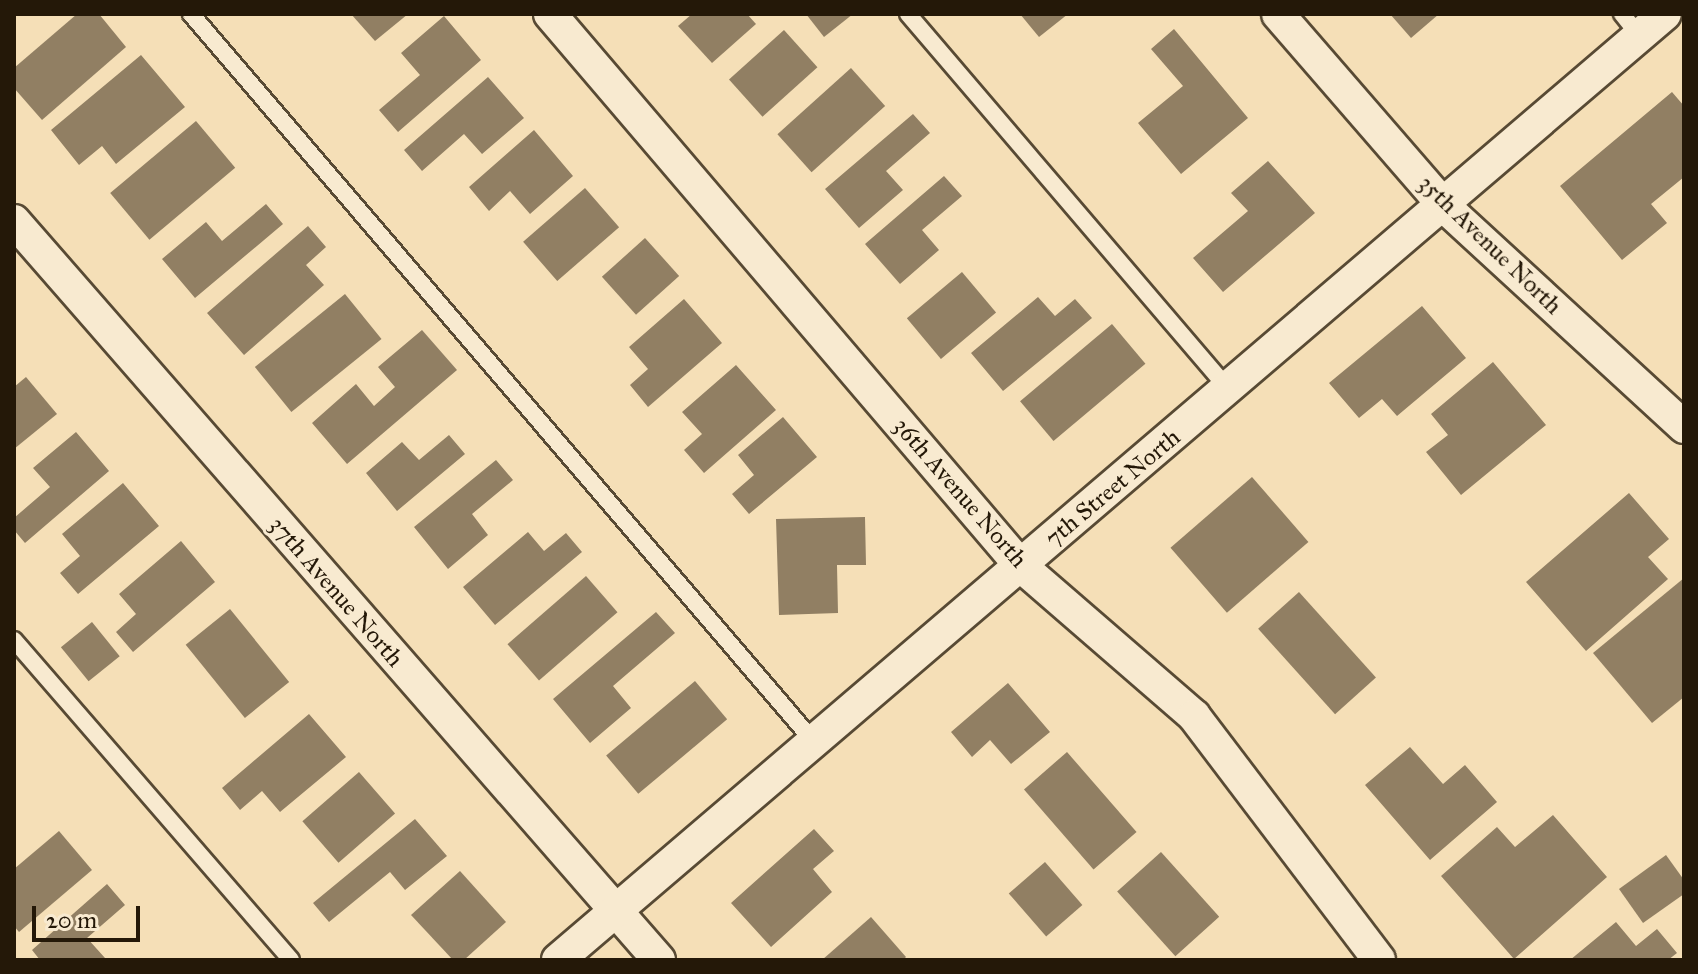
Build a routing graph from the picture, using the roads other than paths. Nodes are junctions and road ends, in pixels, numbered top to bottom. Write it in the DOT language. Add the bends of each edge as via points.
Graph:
graph roads {
  1 [pos="191,14"];
  2 [pos="550,14"];
  3 [pos="908,14"];
  4 [pos="1278,14"];
  5 [pos="1665,14"];
  6 [pos="1631,25"];
  7 [pos="1445,207"];
  8 [pos="14,221"];
  9 [pos="1229,390"];
  10 [pos="1684,427"];
  11 [pos="1021,566"];
  12 [pos="14,640"];
  13 [pos="814,742"];
  14 [pos="614,912"];
  15 [pos="291,960"];
  16 [pos="558,960"];
  17 [pos="659,960"];
  18 [pos="1379,960"];
  1 -- 13 [label="lane"];
  2 -- 11 [label="street, 36th Avenue North"];
  3 -- 9 [label="lane"];
  4 -- 7 [label="street, 35th Avenue North"];
  5 -- 6 [label="street, 7th Street North"];
  6 -- 7 [label="street, 7th Street North"];
  7 -- 9 [label="street, 7th Street North"];
  7 -- 10 [label="street, 35th Avenue North"];
  8 -- 14 [label="street, 37th Avenue North"];
  9 -- 11 [label="street, 7th Street North"];
  11 -- 13 [label="street, 7th Street North"];
  11 -- 18 [label="street, 36th Avenue North" via="1194,716"];
  12 -- 15 [label="lane"];
  13 -- 14 [label="street, 7th Street North"];
  14 -- 16 [label="street, 7th Street North"];
  14 -- 17 [label="street, 37th Avenue North"];
}
